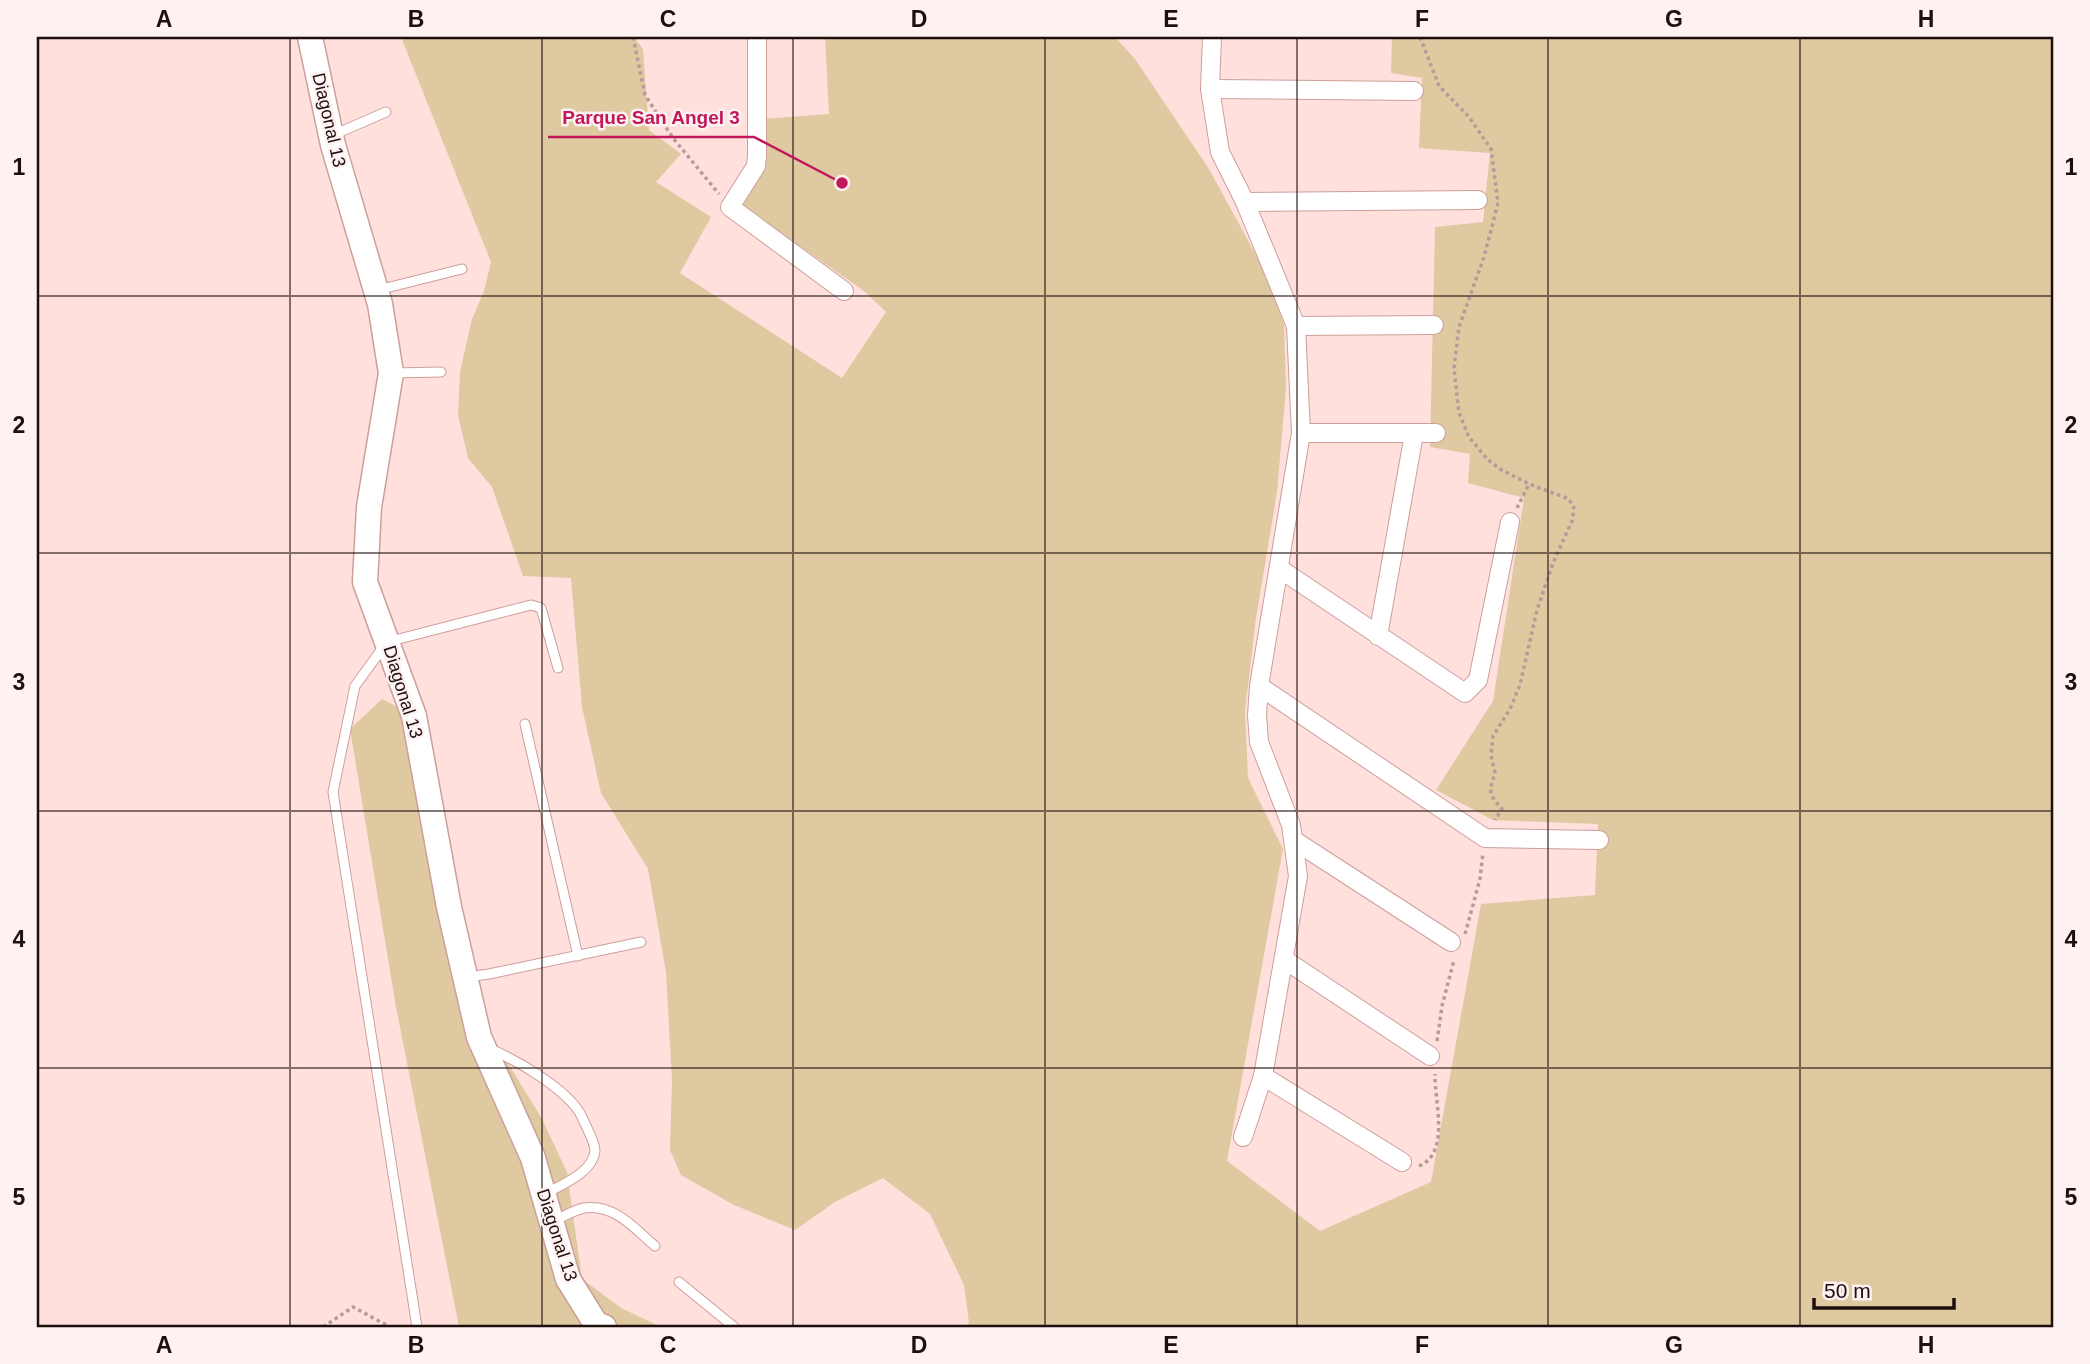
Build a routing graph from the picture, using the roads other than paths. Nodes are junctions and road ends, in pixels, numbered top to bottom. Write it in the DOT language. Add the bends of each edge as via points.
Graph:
graph roads {
  1 [pos="310,37"];
  2 [pos="757,37"];
  3 [pos="1212,37"];
  4 [pos="1210,89"];
  5 [pos="1414,91"];
  6 [pos="386,112"];
  7 [pos="331,136"];
  8 [pos="1478,200"];
  9 [pos="1245,202"];
  10 [pos="462,269"];
  11 [pos="376,290"];
  12 [pos="844,291"];
  13 [pos="1434,325"];
  14 [pos="1296,326"];
  15 [pos="441,372"];
  16 [pos="391,373"];
  17 [pos="1301,433"];
  18 [pos="1436,433"];
  19 [pos="1414,434"];
  20 [pos="1510,522"];
  21 [pos="1280,569"];
  22 [pos="1378,636"];
  23 [pos="387,642"];
  24 [pos="558,668"];
  25 [pos="1259,686"];
  26 [pos="525,723"];
  27 [pos="1599,840"];
  28 [pos="1295,841"];
  29 [pos="641,942"];
  30 [pos="1458,944"];
  31 [pos="578,956"];
  32 [pos="1285,960"];
  33 [pos="466,977"];
  34 [pos="483,1046"];
  35 [pos="1434,1058"];
  36 [pos="1263,1076"];
  37 [pos="1243,1137"];
  38 [pos="1402,1162"];
  39 [pos="544,1195"];
  40 [pos="551,1221"];
  41 [pos="656,1246"];
  42 [pos="679,1282"];
  43 [pos="417,1327"];
  44 [pos="604,1327"];
  45 [pos="734,1327"];
  1 -- 7 [label="street, Diagonal 13"];
  2 -- 12 [label="street" via="756,166 730,207"];
  3 -- 4 [label="street"];
  4 -- 5 [label="street"];
  4 -- 9 [label="street" via="1220,152"];
  6 -- 7 [label="lane"];
  7 -- 11 [label="street, Diagonal 13"];
  8 -- 9 [label="street"];
  9 -- 14 [label="street"];
  10 -- 11 [label="lane"];
  11 -- 16 [label="street, Diagonal 13"];
  13 -- 14 [label="street"];
  14 -- 17 [label="street"];
  15 -- 16 [label="lane"];
  16 -- 23 [label="street, Diagonal 13" via="369,507 365,582"];
  17 -- 19 [label="street"];
  17 -- 21 [label="street"];
  18 -- 19 [label="street"];
  19 -- 22 [label="street"];
  20 -- 22 [label="street" via="1478,680 1465,693"];
  21 -- 22 [label="street"];
  21 -- 25 [label="street"];
  23 -- 24 [label="lane" via="531,605 541,608"];
  23 -- 33 [label="street, Diagonal 13" via="414,716"];
  23 -- 43 [label="lane" via="355,686 333,792"];
  25 -- 27 [label="street" via="1485,838"];
  25 -- 28 [label="street" via="1259,743"];
  26 -- 31 [label="lane"];
  28 -- 30 [label="street"];
  28 -- 32 [label="street" via="1297,893"];
  29 -- 31 [label="lane"];
  31 -- 33 [label="lane"];
  32 -- 35 [label="street"];
  32 -- 36 [label="street"];
  33 -- 34 [label="street, Diagonal 13"];
  34 -- 39 [label="street, Diagonal 13" via="533,1158"];
  34 -- 39 [label="lane" via="545,1080 578,1110 592,1138 595,1151 588,1165"];
  36 -- 37 [label="street"];
  36 -- 38 [label="street"];
  39 -- 40 [label="street, Diagonal 13"];
  40 -- 41 [label="lane" via="583,1208 604,1207"];
  40 -- 44 [label="street, Diagonal 13" via="568,1279 596,1324"];
  42 -- 45 [label="lane"];
}
